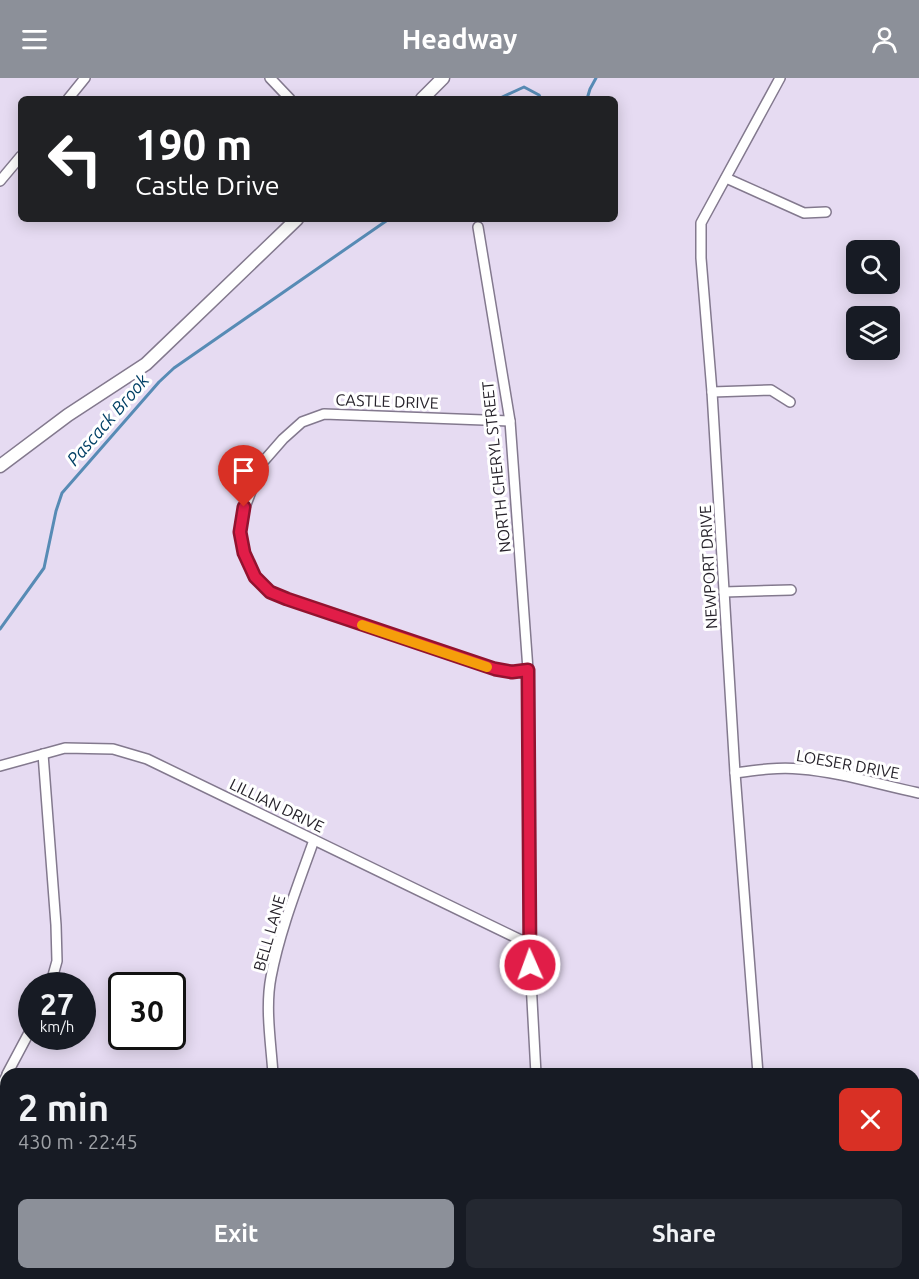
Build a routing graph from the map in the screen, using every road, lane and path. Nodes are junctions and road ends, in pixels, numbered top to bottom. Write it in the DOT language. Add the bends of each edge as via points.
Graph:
graph roads {
  1 [pos="85,78"];
  2 [pos="270,78"];
  3 [pos="443,78"];
  4 [pos="780,78"];
  5 [pos="70,96"];
  6 [pos="287,96"];
  7 [pos="425,96"];
  8 [pos="18,160"];
  9 [pos="726,178"];
  10 [pos="0,181"];
  11 [pos="826,212"];
  12 [pos="294,222"];
  13 [pos="478,227"];
  14 [pos="712,392"];
  15 [pos="790,402"];
  16 [pos="510,421"];
  17 [pos="0,466"];
  18 [pos="792,590"];
  19 [pos="724,592"];
  20 [pos="528,670"];
  21 [pos="43,754"];
  22 [pos="0,765"];
  23 [pos="735,773"];
  24 [pos="919,793"];
  25 [pos="314,840"];
  26 [pos="529,944"];
  27 [pos="54,972"];
  28 [pos="20,1050"];
  29 [pos="11,1068"];
  30 [pos="273,1068"];
  31 [pos="536,1068"];
  32 [pos="758,1068"];
  1 -- 5 [label="street"];
  2 -- 6 [label="street"];
  3 -- 7 [label="street"];
  4 -- 9 [label="street, NEWPORT DRIVE"];
  8 -- 10 [label="street"];
  9 -- 11 [label="street" via="804,213"];
  9 -- 14 [label="street, NEWPORT DRIVE" via="701,223"];
  12 -- 17 [label="street" via="146,364"];
  13 -- 16 [label="street, NORTH CHERYL STREET"];
  14 -- 15 [label="street" via="771,390"];
  14 -- 19 [label="street, NEWPORT DRIVE"];
  16 -- 20 [label="street, NORTH CHERYL STREET"];
  16 -- 20 [label="street, CASTLE DRIVE" via="324,414 302,422 262,463 244,507 240,532 255,577 270,592 495,669"];
  18 -- 19 [label="street"];
  19 -- 23 [label="street, NEWPORT DRIVE"];
  20 -- 26 [label="street, NORTH CHERYL STREET"];
  21 -- 22 [label="street, LILLIAN DRIVE"];
  21 -- 25 [label="street, LILLIAN DRIVE" via="65,748 113,749 147,759"];
  21 -- 27 [label="street" via="56,925"];
  23 -- 24 [label="street, LOESER DRIVE" via="800,768"];
  23 -- 32 [label="street, NEWPORT DRIVE"];
  25 -- 26 [label="street, LILLIAN DRIVE"];
  25 -- 30 [label="street, BELL LANE" via="283,928 271,979"];
  26 -- 31 [label="street, NORTH CHERYL STREET"];
  28 -- 29 [label="street"];
}
